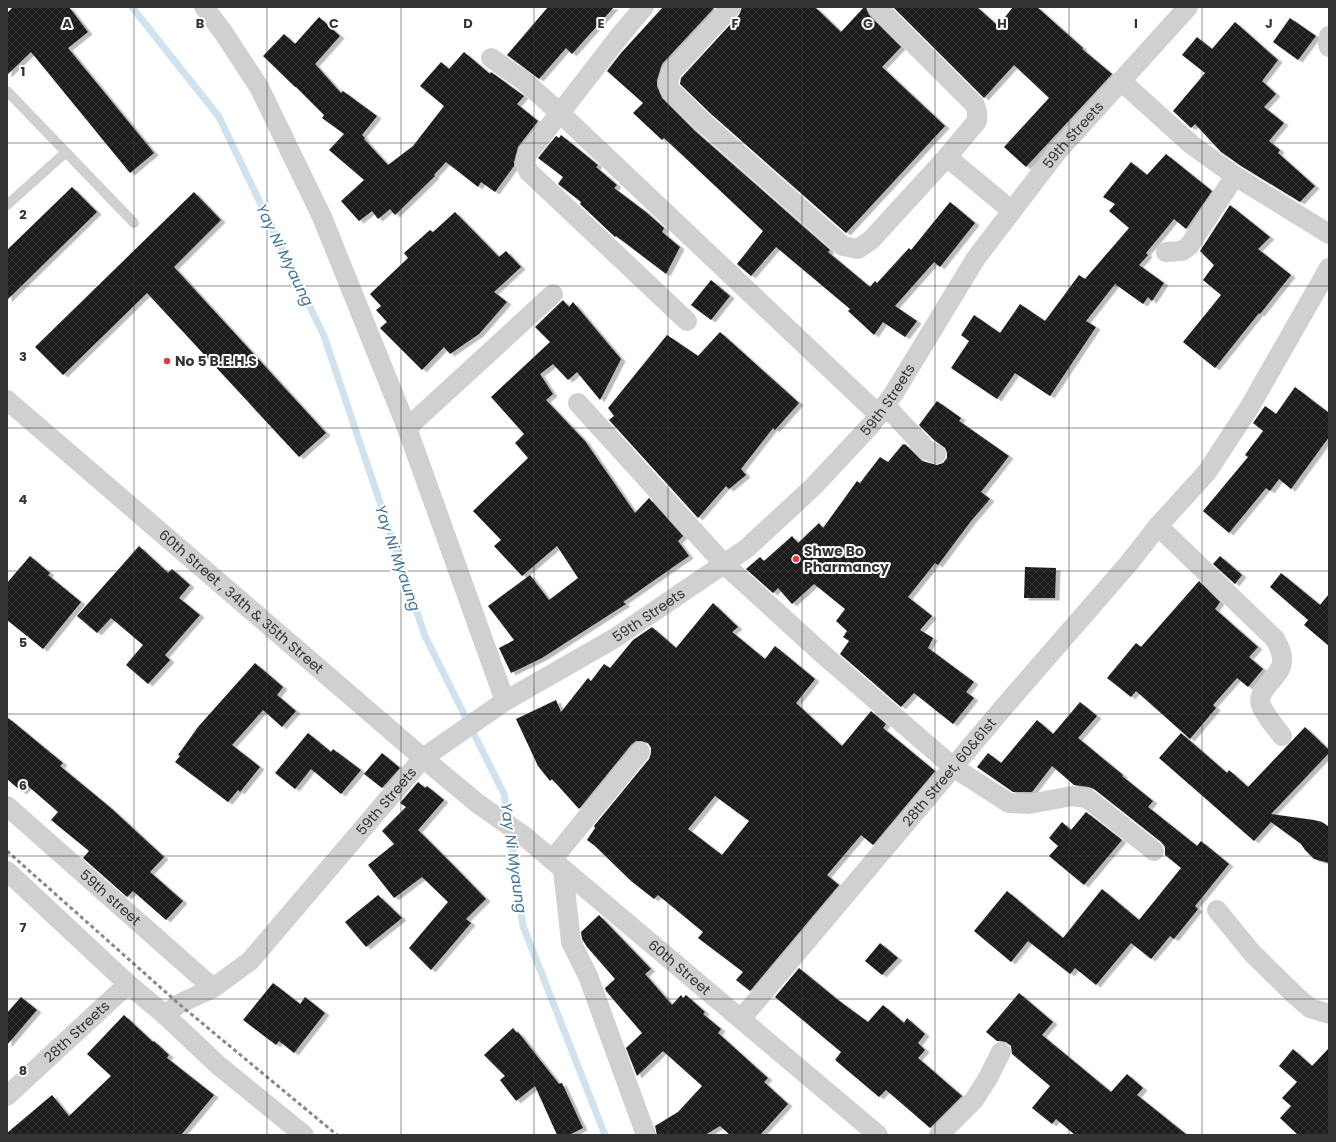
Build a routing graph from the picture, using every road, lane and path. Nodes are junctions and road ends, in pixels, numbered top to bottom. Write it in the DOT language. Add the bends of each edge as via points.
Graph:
graph roads {
  1 [pos="204,7"];
  2 [pos="644,7"];
  3 [pos="731,7"];
  4 [pos="877,7"];
  5 [pos="1188,7"];
  6 [pos="1329,36"];
  7 [pos="1329,48"];
  8 [pos="490,58"];
  9 [pos="1121,81"];
  10 [pos="7,91"];
  11 [pos="560,113"];
  12 [pos="65,153"];
  13 [pos="947,157"];
  14 [pos="1235,176"];
  15 [pos="7,206"];
  16 [pos="1012,210"];
  17 [pos="134,223"];
  18 [pos="1329,234"];
  19 [pos="1166,252"];
  20 [pos="1329,268"];
  21 [pos="553,294"];
  22 [pos="687,321"];
  23 [pos="7,400"];
  24 [pos="578,403"];
  25 [pos="882,410"];
  26 [pos="407,428"];
  27 [pos="936,454"];
  28 [pos="1158,526"];
  29 [pos="724,564"];
  30 [pos="504,701"];
  31 [pos="1282,736"];
  32 [pos="640,752"];
  33 [pos="423,758"];
  34 [pos="953,767"];
  35 [pos="477,803"];
  36 [pos="7,806"];
  37 [pos="1154,851"];
  38 [pos="558,865"];
  39 [pos="7,871"];
  40 [pos="1217,910"];
  41 [pos="128,984"];
  42 [pos="213,988"];
  43 [pos="1329,1014"];
  44 [pos="165,1015"];
  45 [pos="741,1019"];
  46 [pos="1001,1052"];
  47 [pos="7,1096"];
  48 [pos="871,1133"];
  49 [pos="301,1134"];
  50 [pos="646,1135"];
  51 [pos="939,1135"];
  1 -- 26 [label="street" via="259,87 322,217"];
  2 -- 11 [label="street"];
  3 -- 13 [label="street" via="671,72 668,83 670,90 843,246 858,249 871,240"];
  4 -- 13 [label="street" via="975,105 977,121"];
  5 -- 9 [label="street, 59th Streets"];
  6 -- 7 [label="street"];
  8 -- 11 [label="street" via="524,80"];
  9 -- 14 [label="street" via="1192,145"];
  9 -- 16 [label="street, 59th Streets" via="1057,152"];
  10 -- 12 [label="lane"];
  11 -- 22 [label="street" via="526,154 525,164 529,172"];
  11 -- 25 [label="street"];
  12 -- 15 [label="lane"];
  12 -- 17 [label="lane"];
  13 -- 16 [label="street"];
  14 -- 18 [label="street"];
  14 -- 19 [label="street" via="1189,246 1182,251"];
  16 -- 25 [label="street, 59th Streets" via="976,258"];
  20 -- 28 [label="street, 28th Street, 60&61st" via="1225,446 1207,472"];
  21 -- 26 [label="street"];
  23 -- 33 [label="street, 60th Street , 34th & 35th Street"];
  24 -- 29 [label="street"];
  25 -- 27 [label="street" via="927,450"];
  25 -- 29 [label="street, 59th Streets" via="813,487 746,549"];
  26 -- 30 [label="street"];
  28 -- 31 [label="street" via="1275,639 1281,651 1282,664 1260,698 1261,705"];
  28 -- 34 [label="street, 28th Street, 60&61st"];
  29 -- 30 [label="street, 59th Streets" via="615,638"];
  29 -- 34 [label="street"];
  30 -- 33 [label="street, 59th Streets"];
  32 -- 38 [label="street"];
  33 -- 35 [label="street, 60th Street , 34th & 35th Street"];
  33 -- 42 [label="street, 59th Streets" via="250,961"];
  34 -- 37 [label="street" via="1009,803 1029,804 1072,796 1086,798"];
  34 -- 45 [label="street, 28th Street, 60&61st"];
  35 -- 38 [label="street, 60th Street" via="524,836"];
  36 -- 42 [label="street, 59th street"];
  38 -- 45 [label="street, 60th Street"];
  38 -- 50 [label="street" via="571,942 588,976"];
  39 -- 41 [label="street"];
  40 -- 43 [label="street" via="1253,954 1296,996 1310,1008"];
  41 -- 44 [label="street"];
  41 -- 47 [label="street, 28th Streets"];
  42 -- 44 [label="street, 59th Streets" via="179,1004"];
  44 -- 49 [label="street" via="218,1065"];
  45 -- 48 [label="street, 60th Street"];
  46 -- 51 [label="street" via="974,1100"];
}
